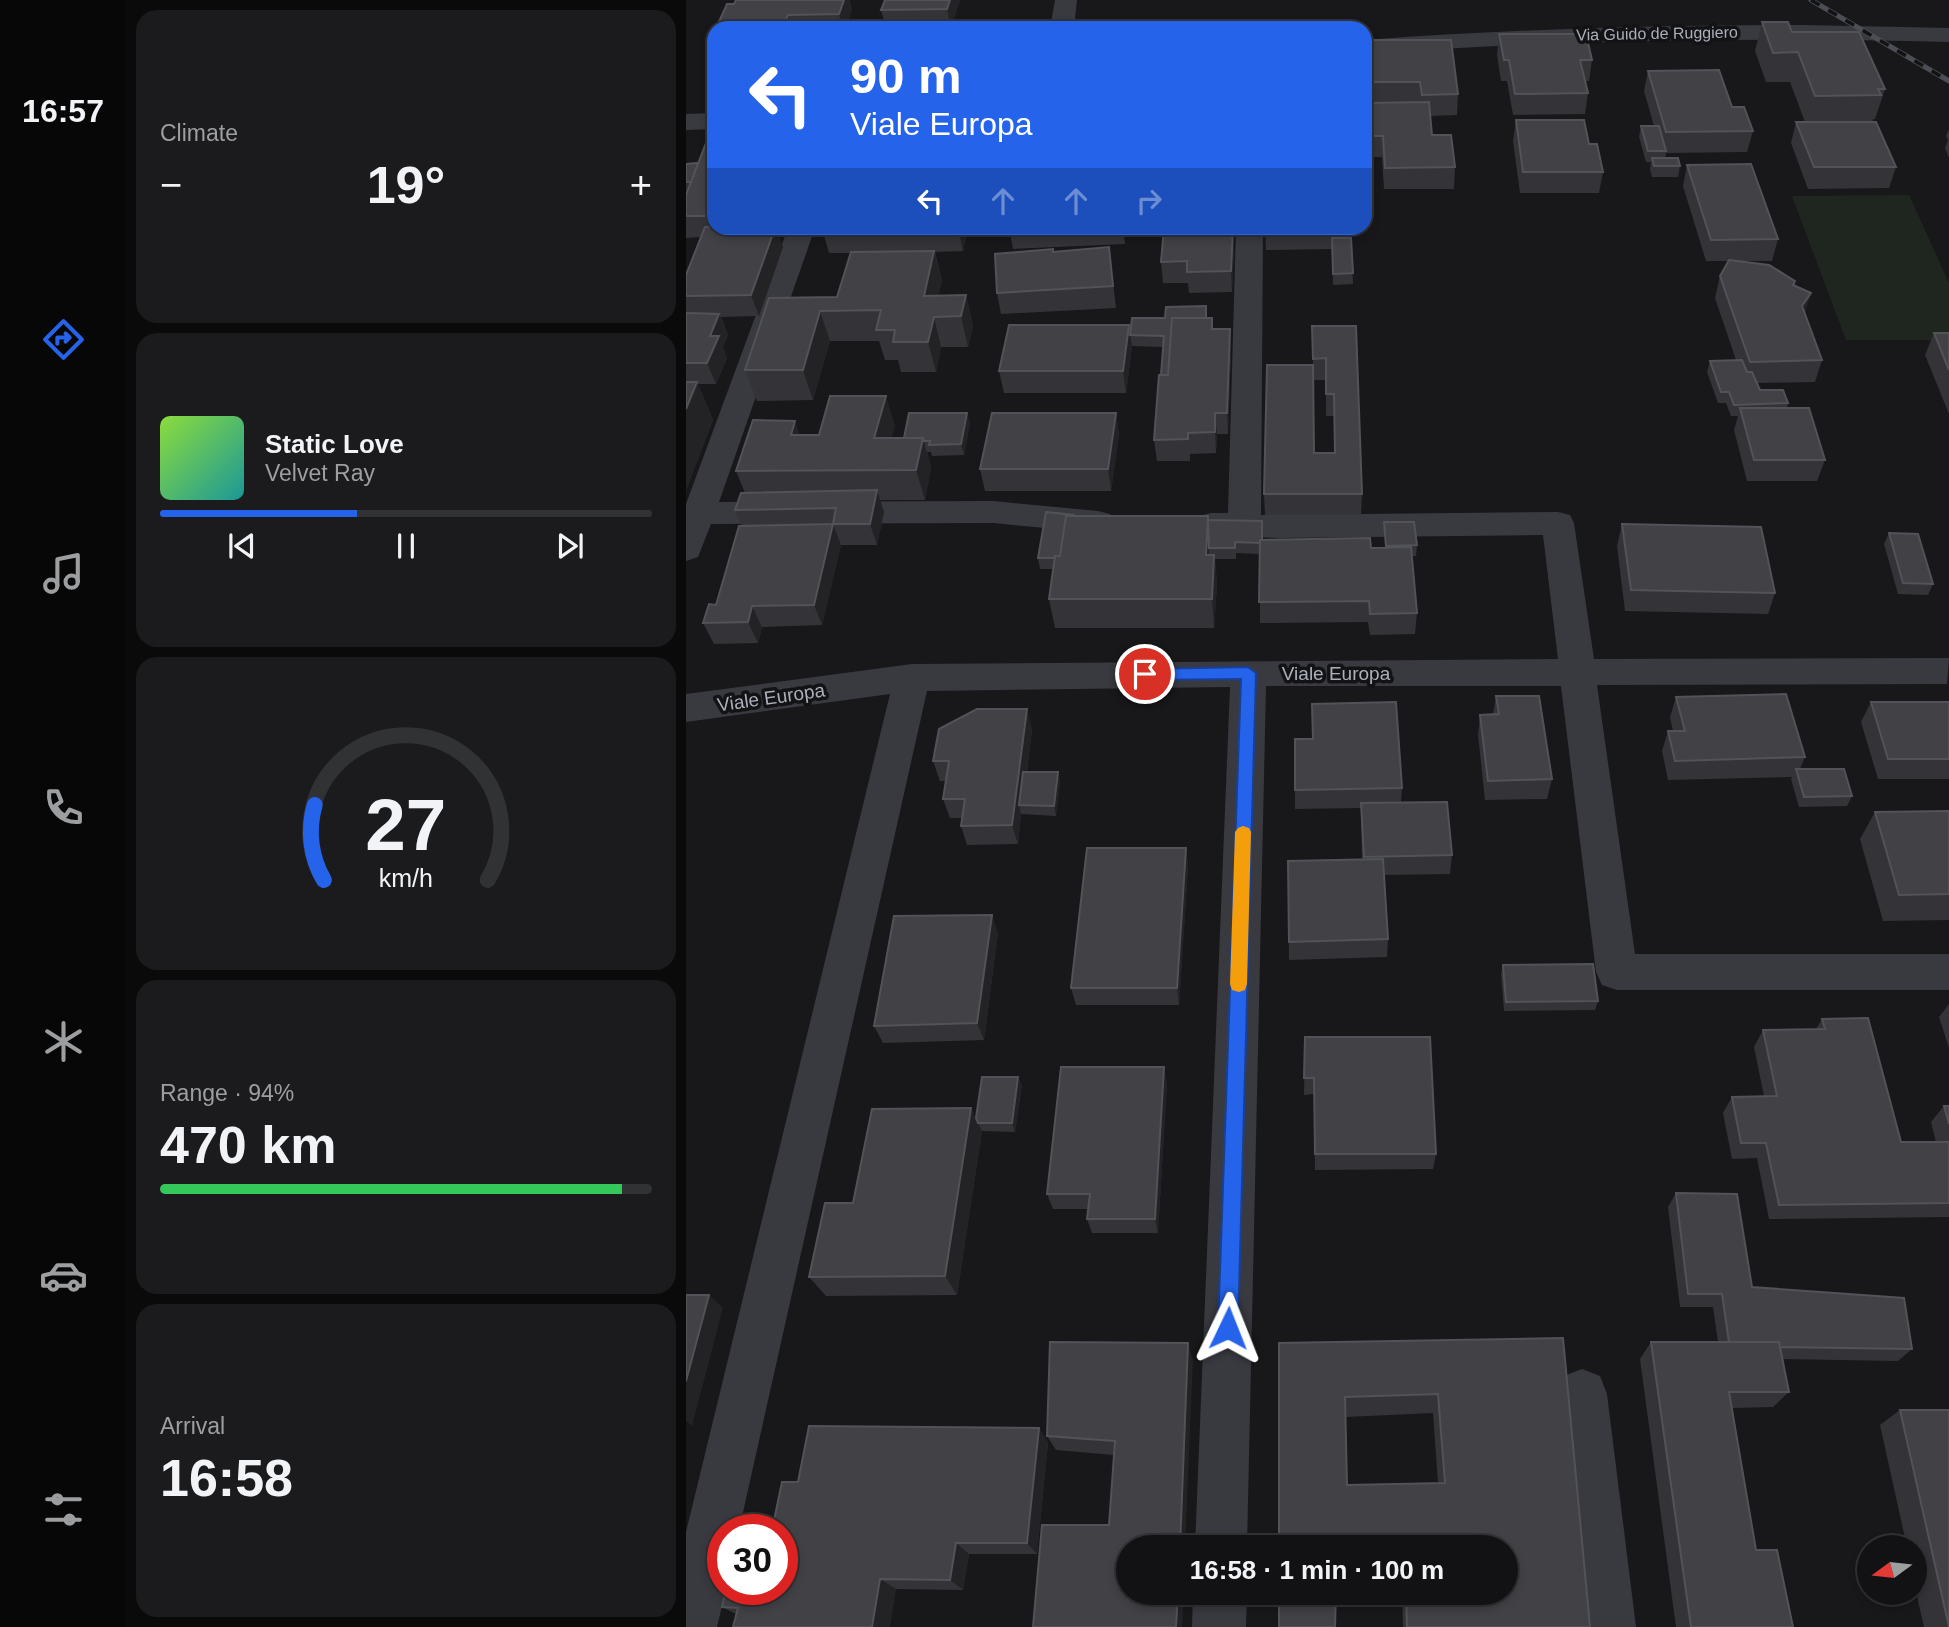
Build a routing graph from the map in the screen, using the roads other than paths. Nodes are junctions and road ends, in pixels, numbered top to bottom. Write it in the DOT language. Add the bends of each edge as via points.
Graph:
graph roads {
  1 [pos="1066,0"];
  2 [pos="1063,21"];
  3 [pos="1949,35"];
  4 [pos="1372,47"];
  5 [pos="707,121"];
  6 [pos="686,122"];
  7 [pos="798,235"];
  8 [pos="1249,235"];
  9 [pos="699,513"];
  10 [pos="1122,524"];
  11 [pos="1176,524"];
  12 [pos="1244,524"];
  13 [pos="686,549"];
  14 [pos="1947,671"];
  15 [pos="1579,672"];
  16 [pos="1248,673"];
  17 [pos="912,678"];
  18 [pos="686,708"];
  19 [pos="1949,972"];
  20 [pos="1582,1394"];
  21 [pos="1221,1535"];
  22 [pos="1220,1605"];
  23 [pos="690,1627"];
  24 [pos="1219,1627"];
  25 [pos="1608,1627"];
  1 -- 2 [label="street"];
  3 -- 4 [label="street, Via Guido de Ruggiero" via="1723,31"];
  5 -- 6 [label="street"];
  7 -- 9 [label="street" via="725,405"];
  8 -- 12 [label="street"];
  9 -- 10 [label="street" via="993,512"];
  9 -- 13 [label="street"];
  11 -- 12 [label="street"];
  12 -- 15 [label="street" via="1558,523"];
  14 -- 15 [label="street, Viale Europa"];
  15 -- 16 [label="street, Viale Europa"];
  15 -- 19 [label="street" via="1618,972"];
  16 -- 17 [label="street, Viale Europa"];
  16 -- 21 [label="street"];
  17 -- 18 [label="street, Viale Europa"];
  17 -- 23 [label="street"];
  20 -- 25 [label="street"];
  22 -- 24 [label="street"];
}
